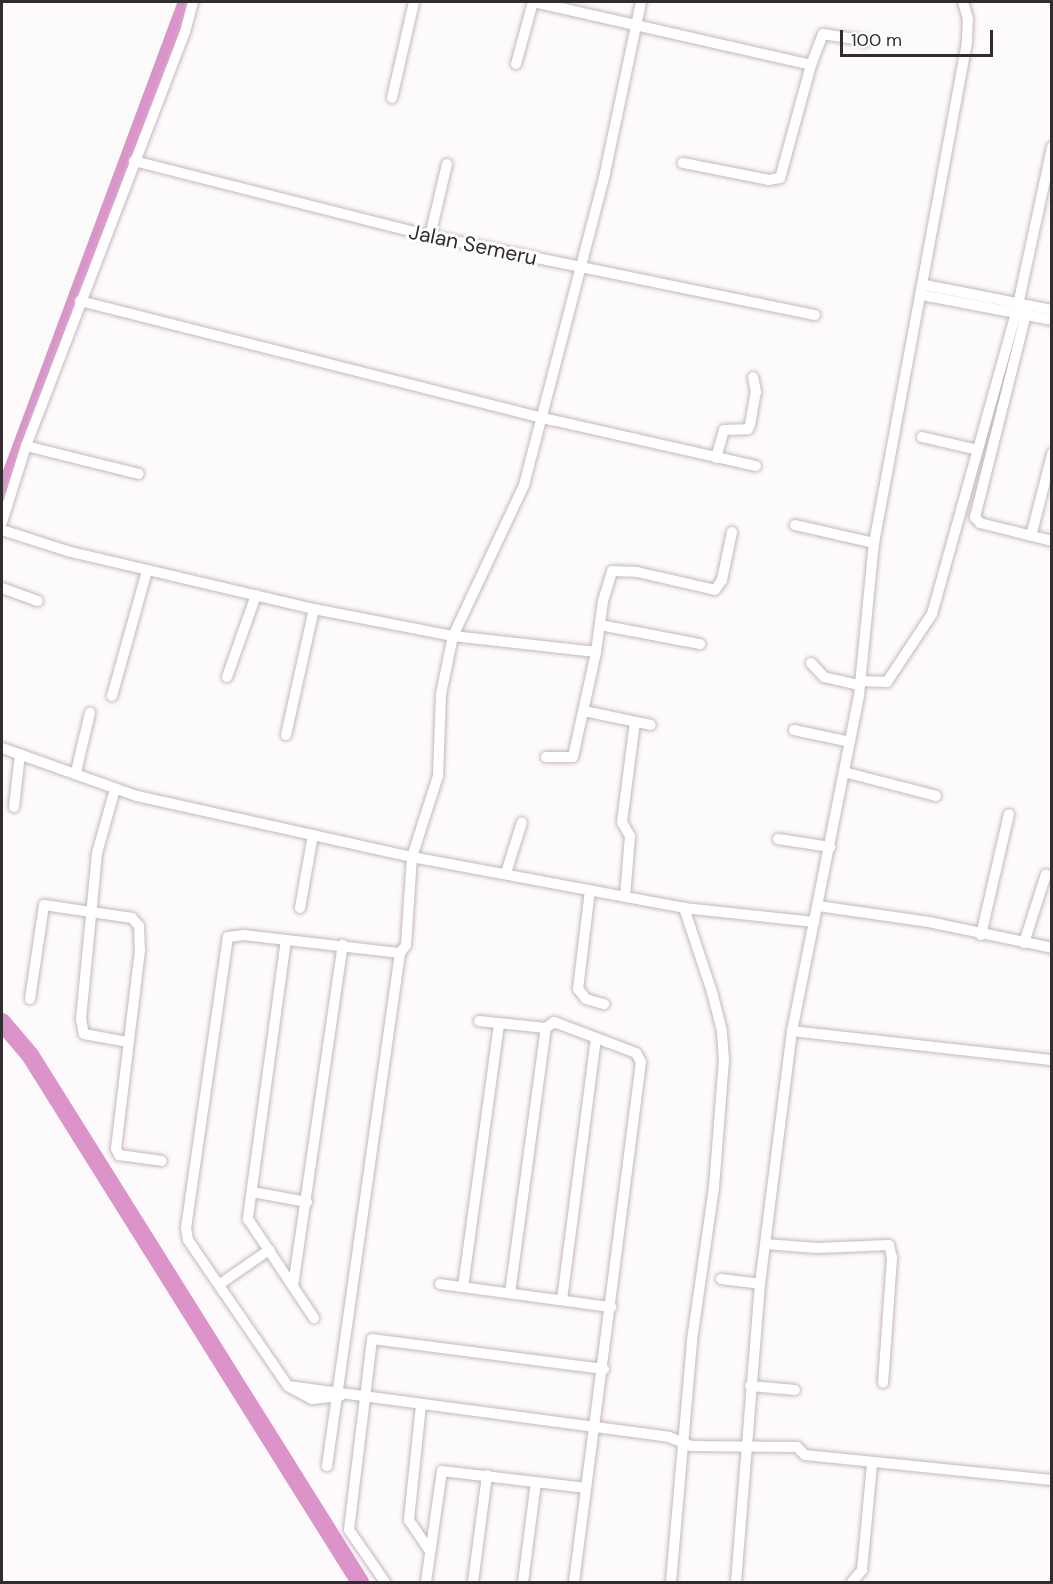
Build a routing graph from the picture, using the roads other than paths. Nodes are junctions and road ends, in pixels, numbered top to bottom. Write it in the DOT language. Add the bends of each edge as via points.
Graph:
graph roads {
  1 [pos="193,2"];
  2 [pos="414,2"];
  3 [pos="534,2"];
  4 [pos="641,2"];
  5 [pos="963,2"];
  6 [pos="634,24"];
  7 [pos="866,41"];
  8 [pos="516,64"];
  9 [pos="811,65"];
  10 [pos="392,98"];
  11 [pos="1052,147"];
  12 [pos="134,160"];
  13 [pos="683,163"];
  14 [pos="447,164"];
  15 [pos="430,236"];
  16 [pos="586,269"];
  17 [pos="924,290"];
  18 [pos="80,301"];
  19 [pos="1022,310"];
  20 [pos="1052,310"];
  21 [pos="814,315"];
  22 [pos="1052,320"];
  23 [pos="753,377"];
  24 [pos="547,418"];
  25 [pos="922,437"];
  26 [pos="26,446"];
  27 [pos="978,450"];
  28 [pos="1052,454"];
  29 [pos="716,458"];
  30 [pos="756,466"];
  31 [pos="139,474"];
  32 [pos="2,522"];
  33 [pos="795,525"];
  34 [pos="2,530"];
  35 [pos="732,532"];
  36 [pos="1031,536"];
  37 [pos="1052,541"];
  38 [pos="874,543"];
  39 [pos="147,571"];
  40 [pos="2,588"];
  41 [pos="256,595"];
  42 [pos="38,601"];
  43 [pos="314,609"];
  44 [pos="600,625"];
  45 [pos="459,636"];
  46 [pos="700,644"];
  47 [pos="596,652"];
  48 [pos="811,663"];
  49 [pos="227,677"];
  50 [pos="860,683"];
  51 [pos="112,696"];
  52 [pos="584,711"];
  53 [pos="90,712"];
  54 [pos="635,722"];
  55 [pos="651,725"];
  56 [pos="794,730"];
  57 [pos="286,735"];
  58 [pos="850,742"];
  59 [pos="2,748"];
  60 [pos="20,754"];
  61 [pos="546,757"];
  62 [pos="76,772"];
  63 [pos="844,772"];
  64 [pos="115,789"];
  65 [pos="936,796"];
  66 [pos="14,807"];
  67 [pos="1009,814"];
  68 [pos="522,822"];
  69 [pos="313,835"];
  70 [pos="778,838"];
  71 [pos="830,847"];
  72 [pos="418,858"];
  73 [pos="506,873"];
  74 [pos="1046,874"];
  75 [pos="590,890"];
  76 [pos="625,897"];
  77 [pos="818,906"];
  78 [pos="300,908"];
  79 [pos="689,908"];
  80 [pos="93,914"];
  81 [pos="814,922"];
  82 [pos="981,935"];
  83 [pos="286,940"];
  84 [pos="1024,943"];
  85 [pos="343,945"];
  86 [pos="1052,948"];
  87 [pos="400,953"];
  88 [pos="30,999"];
  89 [pos="604,1004"];
  90 [pos="479,1021"];
  91 [pos="499,1023"];
  92 [pos="546,1028"];
  93 [pos="792,1031"];
  94 [pos="596,1038"];
  95 [pos="128,1042"];
  96 [pos="1052,1060"];
  97 [pos="162,1161"];
  98 [pos="252,1192"];
  99 [pos="307,1202"];
  100 [pos="765,1244"];
  101 [pos="269,1250"];
  102 [pos="721,1280"];
  103 [pos="220,1284"];
  104 [pos="441,1284"];
  105 [pos="760,1284"];
  106 [pos="293,1286"];
  107 [pos="463,1287"];
  108 [pos="510,1293"];
  109 [pos="562,1300"];
  110 [pos="611,1306"];
  111 [pos="314,1318"];
  112 [pos="604,1369"];
  113 [pos="883,1383"];
  114 [pos="757,1387"];
  115 [pos="795,1390"];
  116 [pos="346,1396"];
  117 [pos="421,1405"];
  118 [pos="594,1426"];
  119 [pos="684,1443"];
  120 [pos="746,1449"];
  121 [pos="872,1464"];
  122 [pos="327,1466"];
  123 [pos="488,1475"];
  124 [pos="1052,1480"];
  125 [pos="536,1482"];
  126 [pos="586,1488"];
  127 [pos="430,1551"];
  128 [pos="385,1582"];
  129 [pos="426,1582"];
  130 [pos="473,1582"];
  131 [pos="523,1582"];
  132 [pos="574,1582"];
  133 [pos="671,1582"];
  134 [pos="736,1582"];
  135 [pos="852,1582"];
  1 -- 12 [label="street" via="185,32"];
  2 -- 10 [label="street"];
  3 -- 6 [label="street"];
  3 -- 8 [label="street"];
  4 -- 6 [label="street"];
  5 -- 17 [label="street" via="968,19 967,42"];
  6 -- 9 [label="street"];
  6 -- 16 [label="street"];
  7 -- 9 [label="street" via="824,34"];
  9 -- 13 [label="street" via="780,178 769,180"];
  11 -- 19 [label="street"];
  12 -- 15 [label="street, Jalan Semeru"];
  12 -- 18 [label="street"];
  14 -- 15 [label="street"];
  15 -- 16 [label="street, Jalan Semeru"];
  16 -- 21 [label="street, Jalan Semeru"];
  16 -- 24 [label="street"];
  17 -- 19 [label="street"];
  17 -- 38 [label="street"];
  18 -- 24 [label="street"];
  18 -- 26 [label="street"];
  19 -- 20 [label="street"];
  19 -- 22 [label="street"];
  19 -- 27 [label="street"];
  19 -- 36 [label="street" via="974,509 980,523"];
  23 -- 29 [label="street" via="756,392 750,425 748,429 724,430"];
  24 -- 29 [label="street"];
  24 -- 45 [label="street" via="514,512"];
  25 -- 27 [label="street"];
  26 -- 31 [label="street"];
  26 -- 32 [label="street"];
  27 -- 50 [label="street" via="954,545 929,620 887,682"];
  28 -- 36 [label="street"];
  29 -- 30 [label="street"];
  33 -- 38 [label="street"];
  34 -- 39 [label="street"];
  35 -- 44 [label="street" via="720,587 709,590 619,569 608,581"];
  36 -- 37 [label="street"];
  38 -- 50 [label="street"];
  39 -- 41 [label="street"];
  39 -- 51 [label="street"];
  40 -- 42 [label="street"];
  41 -- 43 [label="street"];
  41 -- 49 [label="street"];
  43 -- 45 [label="street"];
  43 -- 57 [label="street"];
  44 -- 46 [label="street"];
  44 -- 47 [label="street"];
  45 -- 47 [label="street"];
  45 -- 72 [label="street" via="441,694 438,776"];
  47 -- 52 [label="street"];
  48 -- 50 [label="street" via="824,676"];
  50 -- 58 [label="street"];
  52 -- 54 [label="street"];
  52 -- 61 [label="street" via="573,757"];
  53 -- 62 [label="street"];
  54 -- 55 [label="street"];
  54 -- 76 [label="street" via="622,822 630,836"];
  56 -- 58 [label="street"];
  58 -- 63 [label="street"];
  59 -- 60 [label="street"];
  60 -- 62 [label="street"];
  60 -- 66 [label="street"];
  62 -- 64 [label="street"];
  63 -- 65 [label="street"];
  63 -- 71 [label="street"];
  64 -- 69 [label="street"];
  64 -- 80 [label="street" via="97,853"];
  67 -- 82 [label="street"];
  68 -- 73 [label="street"];
  69 -- 72 [label="street"];
  69 -- 78 [label="street"];
  70 -- 71 [label="street"];
  71 -- 77 [label="street"];
  72 -- 73 [label="street"];
  72 -- 87 [label="street" via="406,945"];
  73 -- 75 [label="street"];
  74 -- 84 [label="street"];
  75 -- 76 [label="street"];
  75 -- 89 [label="street" via="579,966 580,994"];
  76 -- 79 [label="street"];
  77 -- 81 [label="street"];
  77 -- 82 [label="street" via="930,922"];
  79 -- 81 [label="street"];
  79 -- 119 [label="street" via="722,1031 724,1061 714,1187 701,1259"];
  80 -- 88 [label="street" via="44,905"];
  80 -- 95 [label="street" via="81,1018 84,1034"];
  80 -- 95 [label="street" via="132,918 139,926"];
  81 -- 93 [label="street"];
  82 -- 84 [label="street"];
  83 -- 85 [label="street"];
  83 -- 98 [label="street"];
  83 -- 103 [label="street" via="233,935 226,941 186,1235"];
  84 -- 86 [label="street"];
  85 -- 87 [label="street"];
  85 -- 99 [label="street"];
  87 -- 116 [label="street"];
  90 -- 91 [label="street"];
  91 -- 92 [label="street"];
  91 -- 107 [label="street"];
  92 -- 94 [label="street" via="554,1022"];
  92 -- 108 [label="street"];
  93 -- 96 [label="street"];
  93 -- 100 [label="street"];
  94 -- 109 [label="street"];
  94 -- 110 [label="street" via="636,1053 641,1062"];
  95 -- 97 [label="street" via="116,1149 119,1155"];
  98 -- 99 [label="street"];
  98 -- 101 [label="street" via="248,1221"];
  99 -- 106 [label="street"];
  100 -- 105 [label="street"];
  100 -- 113 [label="street" via="817,1248 889,1245 892,1258"];
  101 -- 103 [label="street"];
  101 -- 106 [label="street"];
  102 -- 105 [label="street"];
  103 -- 116 [label="street" via="288,1386"];
  104 -- 107 [label="street"];
  105 -- 114 [label="street"];
  106 -- 111 [label="street"];
  107 -- 108 [label="street"];
  108 -- 109 [label="street"];
  109 -- 110 [label="street"];
  110 -- 112 [label="street"];
  112 -- 116 [label="street" via="372,1339"];
  112 -- 118 [label="street"];
  114 -- 115 [label="street"];
  114 -- 120 [label="street"];
  116 -- 117 [label="street"];
  116 -- 122 [label="street"];
  116 -- 128 [label="street" via="349,1530"];
  117 -- 118 [label="street"];
  117 -- 127 [label="street" via="409,1520"];
  118 -- 119 [label="street" via="669,1437"];
  118 -- 126 [label="street"];
  119 -- 120 [label="street"];
  119 -- 133 [label="street"];
  120 -- 121 [label="street" via="755,1444 797,1447 805,1455"];
  120 -- 134 [label="street"];
  121 -- 124 [label="street"];
  121 -- 135 [label="street" via="862,1570"];
  123 -- 125 [label="street"];
  123 -- 127 [label="street" via="442,1471"];
  123 -- 130 [label="street"];
  125 -- 126 [label="street"];
  125 -- 131 [label="street"];
  126 -- 132 [label="street"];
  127 -- 129 [label="street"];
}
